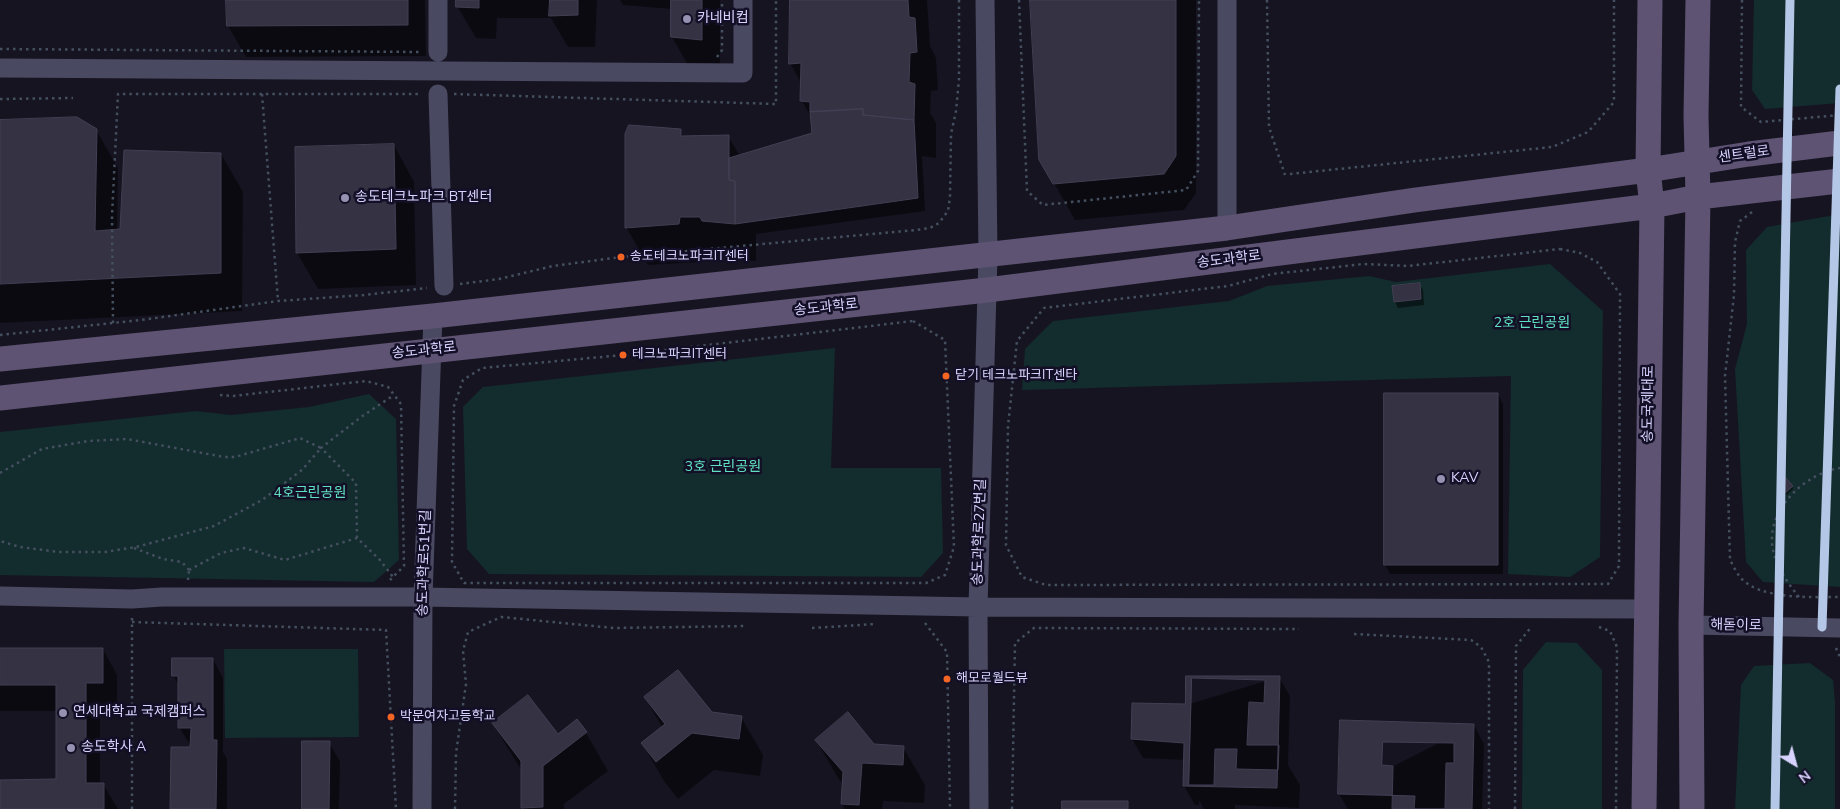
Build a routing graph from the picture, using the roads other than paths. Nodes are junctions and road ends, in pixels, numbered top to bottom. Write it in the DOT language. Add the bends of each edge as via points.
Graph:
graph roads {
  1 [pos="438,0"];
  2 [pos="743,0"];
  3 [pos="985,0"];
  4 [pos="1227,0"];
  5 [pos="1650,0"];
  6 [pos="1698,0"];
  7 [pos="438,52"];
  8 [pos="0,68"];
  9 [pos="438,94"];
  10 [pos="1840,143"];
  11 [pos="1697,162"];
  12 [pos="1648,170"];
  13 [pos="1840,181"];
  14 [pos="1698,197"];
  15 [pos="1652,206"];
  16 [pos="1226,228"];
  17 [pos="988,256"];
  18 [pos="444,286"];
  19 [pos="987,290"];
  20 [pos="433,316"];
  21 [pos="432,350"];
  22 [pos="0,359"];
  23 [pos="0,398"];
  24 [pos="0,596"];
  25 [pos="423,596"];
  26 [pos="978,607"];
  27 [pos="1646,609"];
  28 [pos="1691,625"];
  29 [pos="1840,628"];
  30 [pos="422,809"];
  31 [pos="979,809"];
  32 [pos="1644,809"];
  33 [pos="1692,809"];
  1 -- 7 [label="street"];
  2 -- 8 [label="street" via="743,73"];
  3 -- 17 [label="street, 송도과학로27번길"];
  4 -- 16 [label="street"];
  5 -- 12 [label="main road, 송도국제대로"];
  6 -- 11 [label="main road"];
  9 -- 18 [label="street"];
  10 -- 11 [label="main road, 센트럴로"];
  11 -- 12 [label="main road, 센트럴로"];
  11 -- 14 [label="main road"];
  12 -- 15 [label="main road, 송도국제대로"];
  12 -- 16 [label="main road"];
  13 -- 14 [label="main road"];
  14 -- 15 [label="main road"];
  14 -- 28 [label="main road"];
  15 -- 19 [label="main road, 송도과학로"];
  15 -- 27 [label="main road, 송도국제대로"];
  16 -- 17 [label="main road"];
  17 -- 19 [label="street, 송도과학로27번길"];
  17 -- 20 [label="main road"];
  19 -- 21 [label="main road, 송도과학로"];
  19 -- 26 [label="street, 송도과학로27번길"];
  20 -- 21 [label="street, 송도과학로51번길"];
  20 -- 22 [label="main road"];
  21 -- 23 [label="main road, 송도과학로"];
  21 -- 25 [label="street, 송도과학로51번길"];
  24 -- 25 [label="street" via="132,599"];
  25 -- 26 [label="street"];
  25 -- 30 [label="street, 송도과학로51번길"];
  26 -- 27 [label="street"];
  26 -- 31 [label="street, 송도과학로27번길"];
  27 -- 32 [label="main road, 송도국제대로"];
  28 -- 29 [label="street, 해돋이로"];
  28 -- 33 [label="main road"];
}
